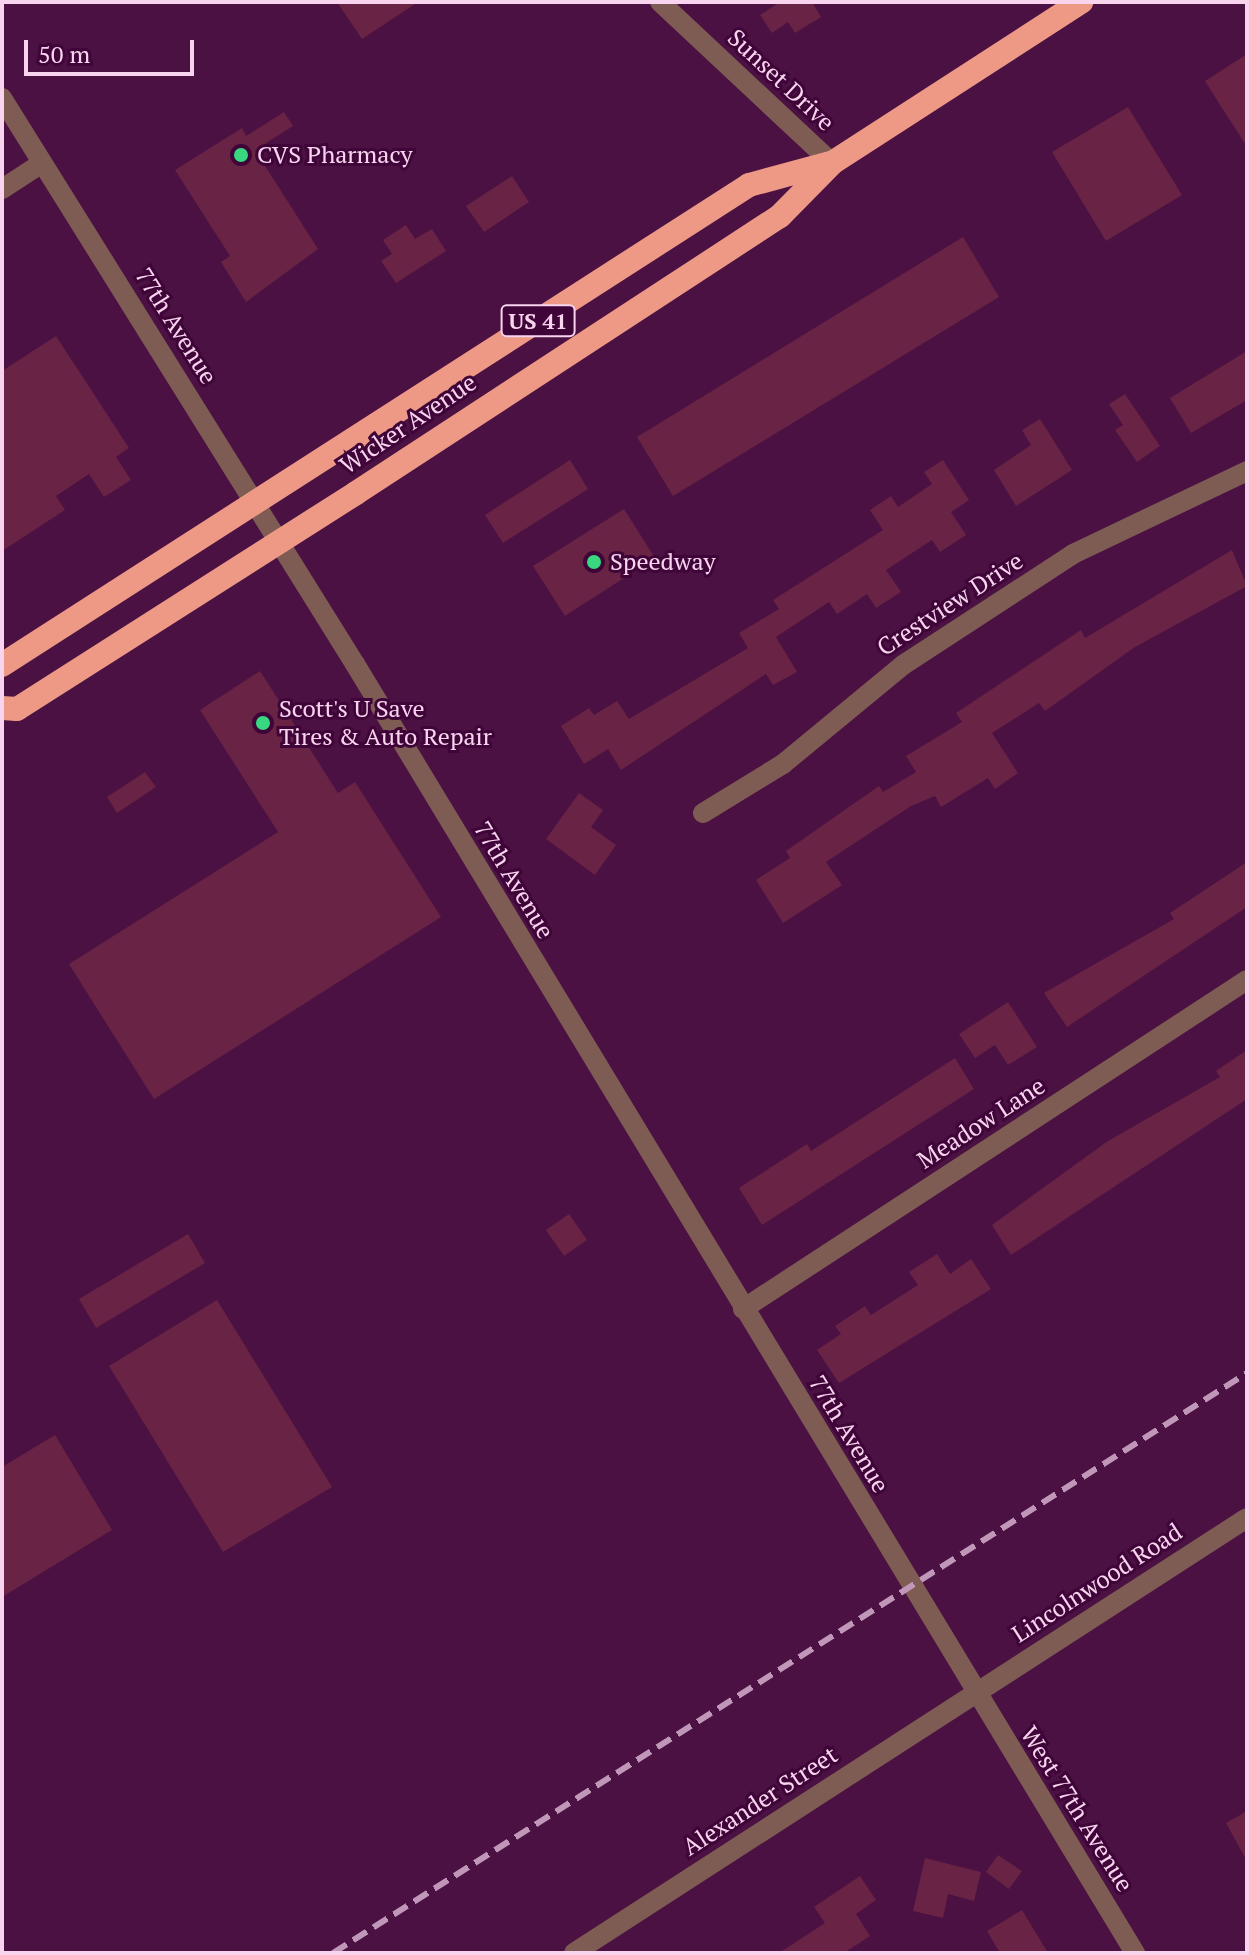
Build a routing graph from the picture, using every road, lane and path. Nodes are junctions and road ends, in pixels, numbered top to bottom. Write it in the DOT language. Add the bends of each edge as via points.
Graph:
graph roads {
  1 [pos="660,2"];
  2 [pos="1081,2"];
  3 [pos="2,98"];
  4 [pos="42,163"];
  5 [pos="832,163"];
  6 [pos="2,189"];
  7 [pos="1247,471"];
  8 [pos="256,503"];
  9 [pos="279,541"];
  10 [pos="2,665"];
  11 [pos="2,708"];
  12 [pos="703,813"];
  13 [pos="1247,980"];
  14 [pos="743,1309"];
  15 [pos="1247,1518"];
  16 [pos="975,1692"];
  17 [pos="574,1953"];
  18 [pos="1135,1953"];
  1 -- 5 [label="street, Sunset Drive"];
  2 -- 5 [label="highway, Wicker Avenue / US 41"];
  3 -- 4 [label="street, 77th Avenue"];
  4 -- 6 [label="street"];
  4 -- 8 [label="street, 77th Avenue"];
  5 -- 8 [label="highway, Wicker Avenue / US 41" via="749,185"];
  5 -- 9 [label="highway, Wicker Avenue / US 41" via="780,216"];
  7 -- 12 [label="street, Crestview Drive" via="1073,554 903,665 783,764"];
  8 -- 9 [label="street, 77th Avenue"];
  8 -- 10 [label="highway, Wicker Avenue / US 41"];
  9 -- 11 [label="highway, Wicker Avenue / US 41" via="17,709"];
  9 -- 14 [label="street, 77th Avenue"];
  13 -- 14 [label="street, Meadow Lane"];
  14 -- 16 [label="street, 77th Avenue"];
  15 -- 16 [label="street, Lincolnwood Road"];
  16 -- 17 [label="street, Alexander Street"];
  16 -- 18 [label="street, West 77th Avenue"];
}
